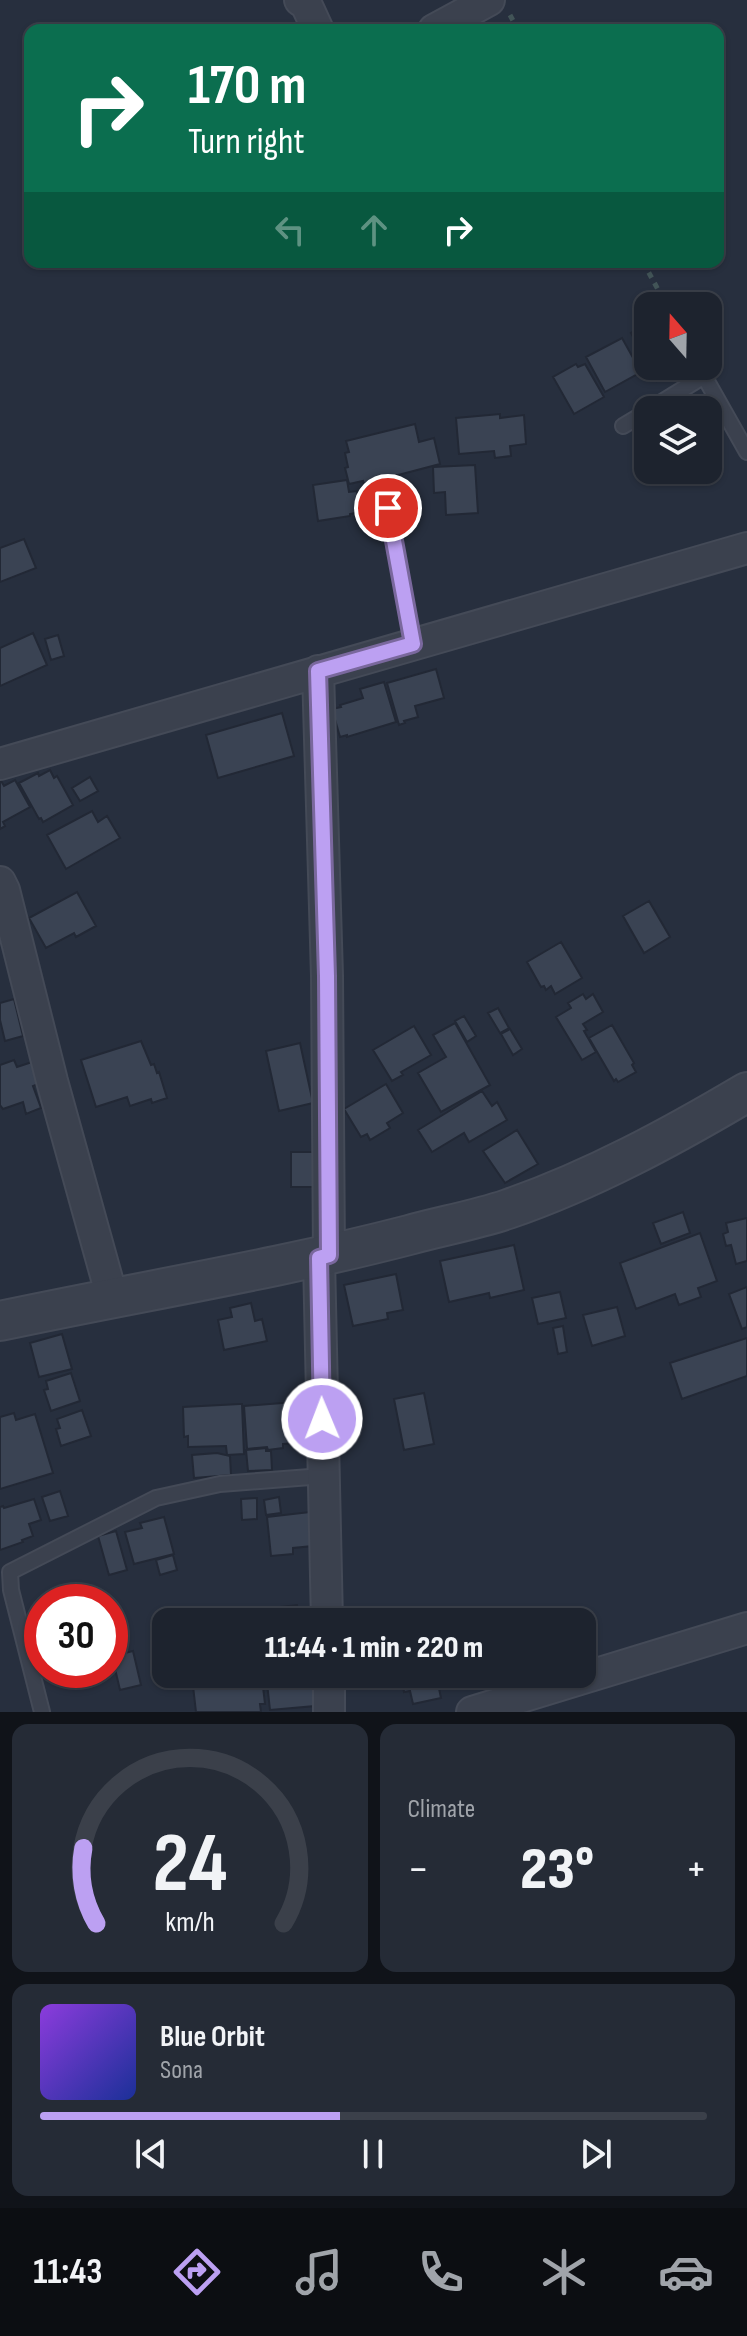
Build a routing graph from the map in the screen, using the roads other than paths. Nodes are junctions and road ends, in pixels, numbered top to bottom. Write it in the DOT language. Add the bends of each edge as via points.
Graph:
graph roads {
  1 [pos="300,0"];
  2 [pos="489,0"];
  3 [pos="315,24"];
  4 [pos="445,24"];
  5 [pos="672,396"];
  6 [pos="715,396"];
  7 [pos="722,408"];
  8 [pos="634,419"];
  9 [pos="623,426"];
  10 [pos="747,452"];
  11 [pos="388,508"];
  12 [pos="747,548"];
  13 [pos="413,644"];
  14 [pos="318,671"];
  15 [pos="0,764"];
  16 [pos="0,882"];
  17 [pos="747,1092"];
  18 [pos="324,1256"];
  19 [pos="112,1297"];
  20 [pos="0,1321"];
  21 [pos="323,1476"];
  22 [pos="327,1608"];
  23 [pos="747,1628"];
  24 [pos="329,1688"];
  25 [pos="42,1712"];
  26 [pos="329,1712"];
  27 [pos="472,1712"];
  1 -- 3 [label="street"];
  2 -- 4 [label="street"];
  5 -- 6 [label="lane" via="704,376"];
  7 -- 10 [label="lane"];
  8 -- 9 [label="lane"];
  11 -- 13 [label="lane"];
  12 -- 13 [label="street"];
  13 -- 14 [label="street"];
  14 -- 15 [label="street"];
  14 -- 18 [label="street" via="327,976"];
  16 -- 19 [label="street"];
  17 -- 18 [label="street" via="631,1157 556,1191 505,1210"];
  18 -- 19 [label="street"];
  18 -- 21 [label="street"];
  19 -- 20 [label="street"];
  21 -- 22 [label="street"];
  21 -- 25 [label="lane" via="220,1484 156,1498 10,1572"];
  23 -- 27 [label="street"];
  24 -- 26 [label="street"];
}
